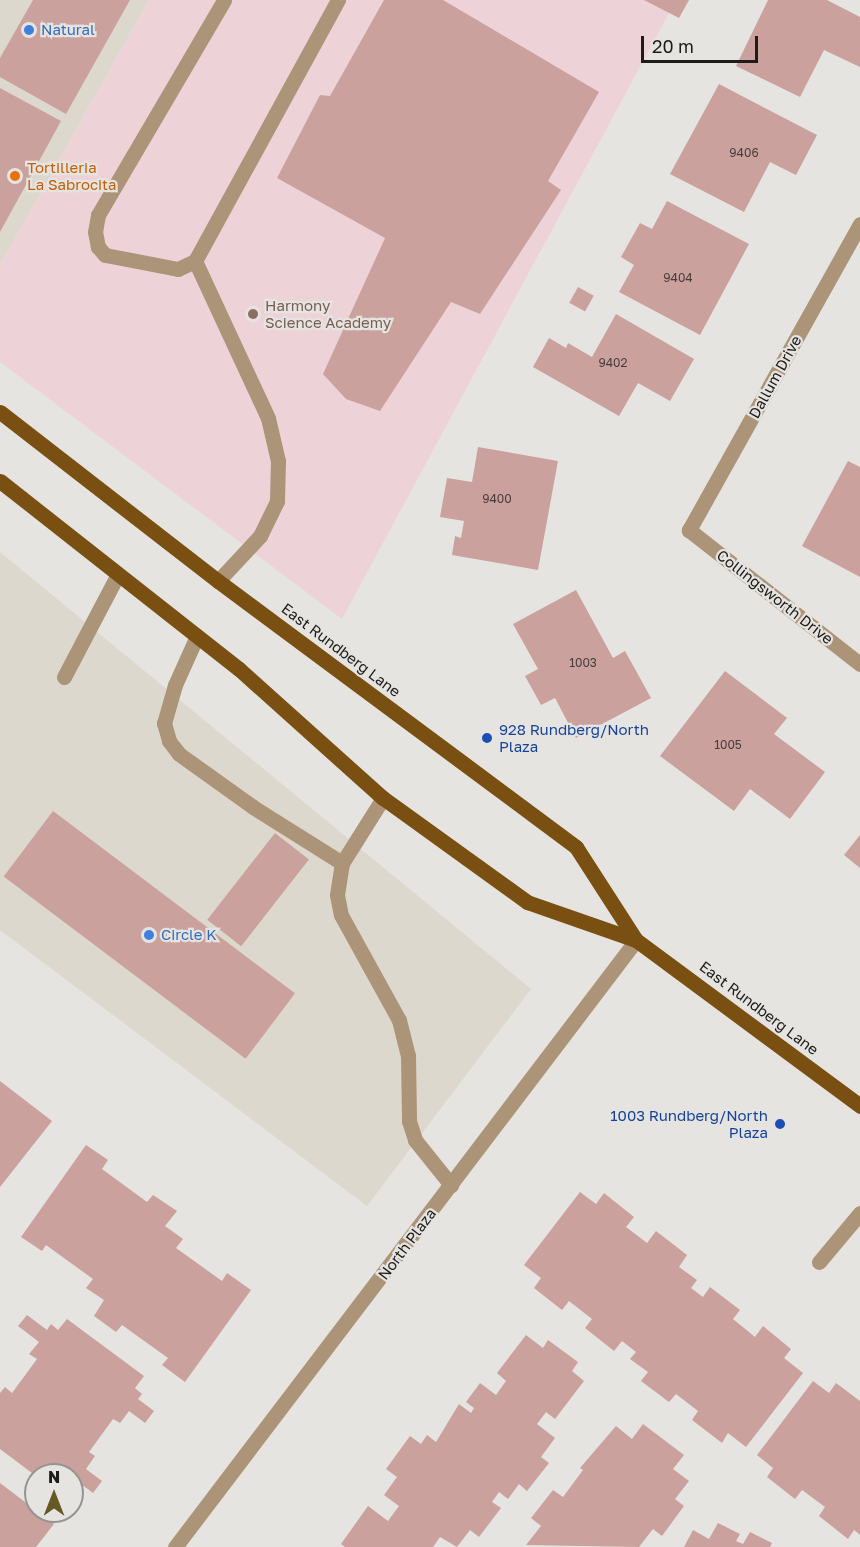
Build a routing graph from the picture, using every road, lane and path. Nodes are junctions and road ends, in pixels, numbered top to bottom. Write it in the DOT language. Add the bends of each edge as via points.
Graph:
graph roads {
  1 [pos="224,0"];
  2 [pos="338,0"];
  3 [pos="860,224"];
  4 [pos="195,261"];
  5 [pos="0,412"];
  6 [pos="0,481"];
  7 [pos="689,530"];
  8 [pos="118,574"];
  9 [pos="219,581"];
  10 [pos="197,636"];
  11 [pos="860,664"];
  12 [pos="64,677"];
  13 [pos="383,798"];
  14 [pos="342,863"];
  15 [pos="636,940"];
  16 [pos="860,1106"];
  17 [pos="451,1185"];
  18 [pos="860,1213"];
  19 [pos="819,1262"];
  20 [pos="175,1547"];
  1 -- 4 [label="street" via="98,215 98,247 105,255 178,269"];
  2 -- 4 [label="street"];
  3 -- 7 [label="street, Dallum Drive"];
  4 -- 9 [label="street" via="268,418 278,461 277,501 271,518"];
  5 -- 9 [label="main road, East Rundberg Lane"];
  6 -- 8 [label="main road, East Rundberg Lane"];
  7 -- 11 [label="street, Collingsworth Drive"];
  8 -- 10 [label="main road, East Rundberg Lane"];
  8 -- 12 [label="street"];
  9 -- 15 [label="main road, East Rundberg Lane" via="576,847"];
  10 -- 13 [label="main road, East Rundberg Lane"];
  10 -- 14 [label="street" via="175,685 164,723 169,741 179,754 253,807"];
  13 -- 14 [label="street"];
  13 -- 15 [label="main road, East Rundberg Lane" via="527,902"];
  14 -- 17 [label="street" via="337,895 341,915 399,1020 408,1055 409,1121 415,1140"];
  15 -- 16 [label="main road, East Rundberg Lane"];
  15 -- 17 [label="street, North Plaza"];
  17 -- 20 [label="street, North Plaza"];
  18 -- 19 [label="street"];
}
